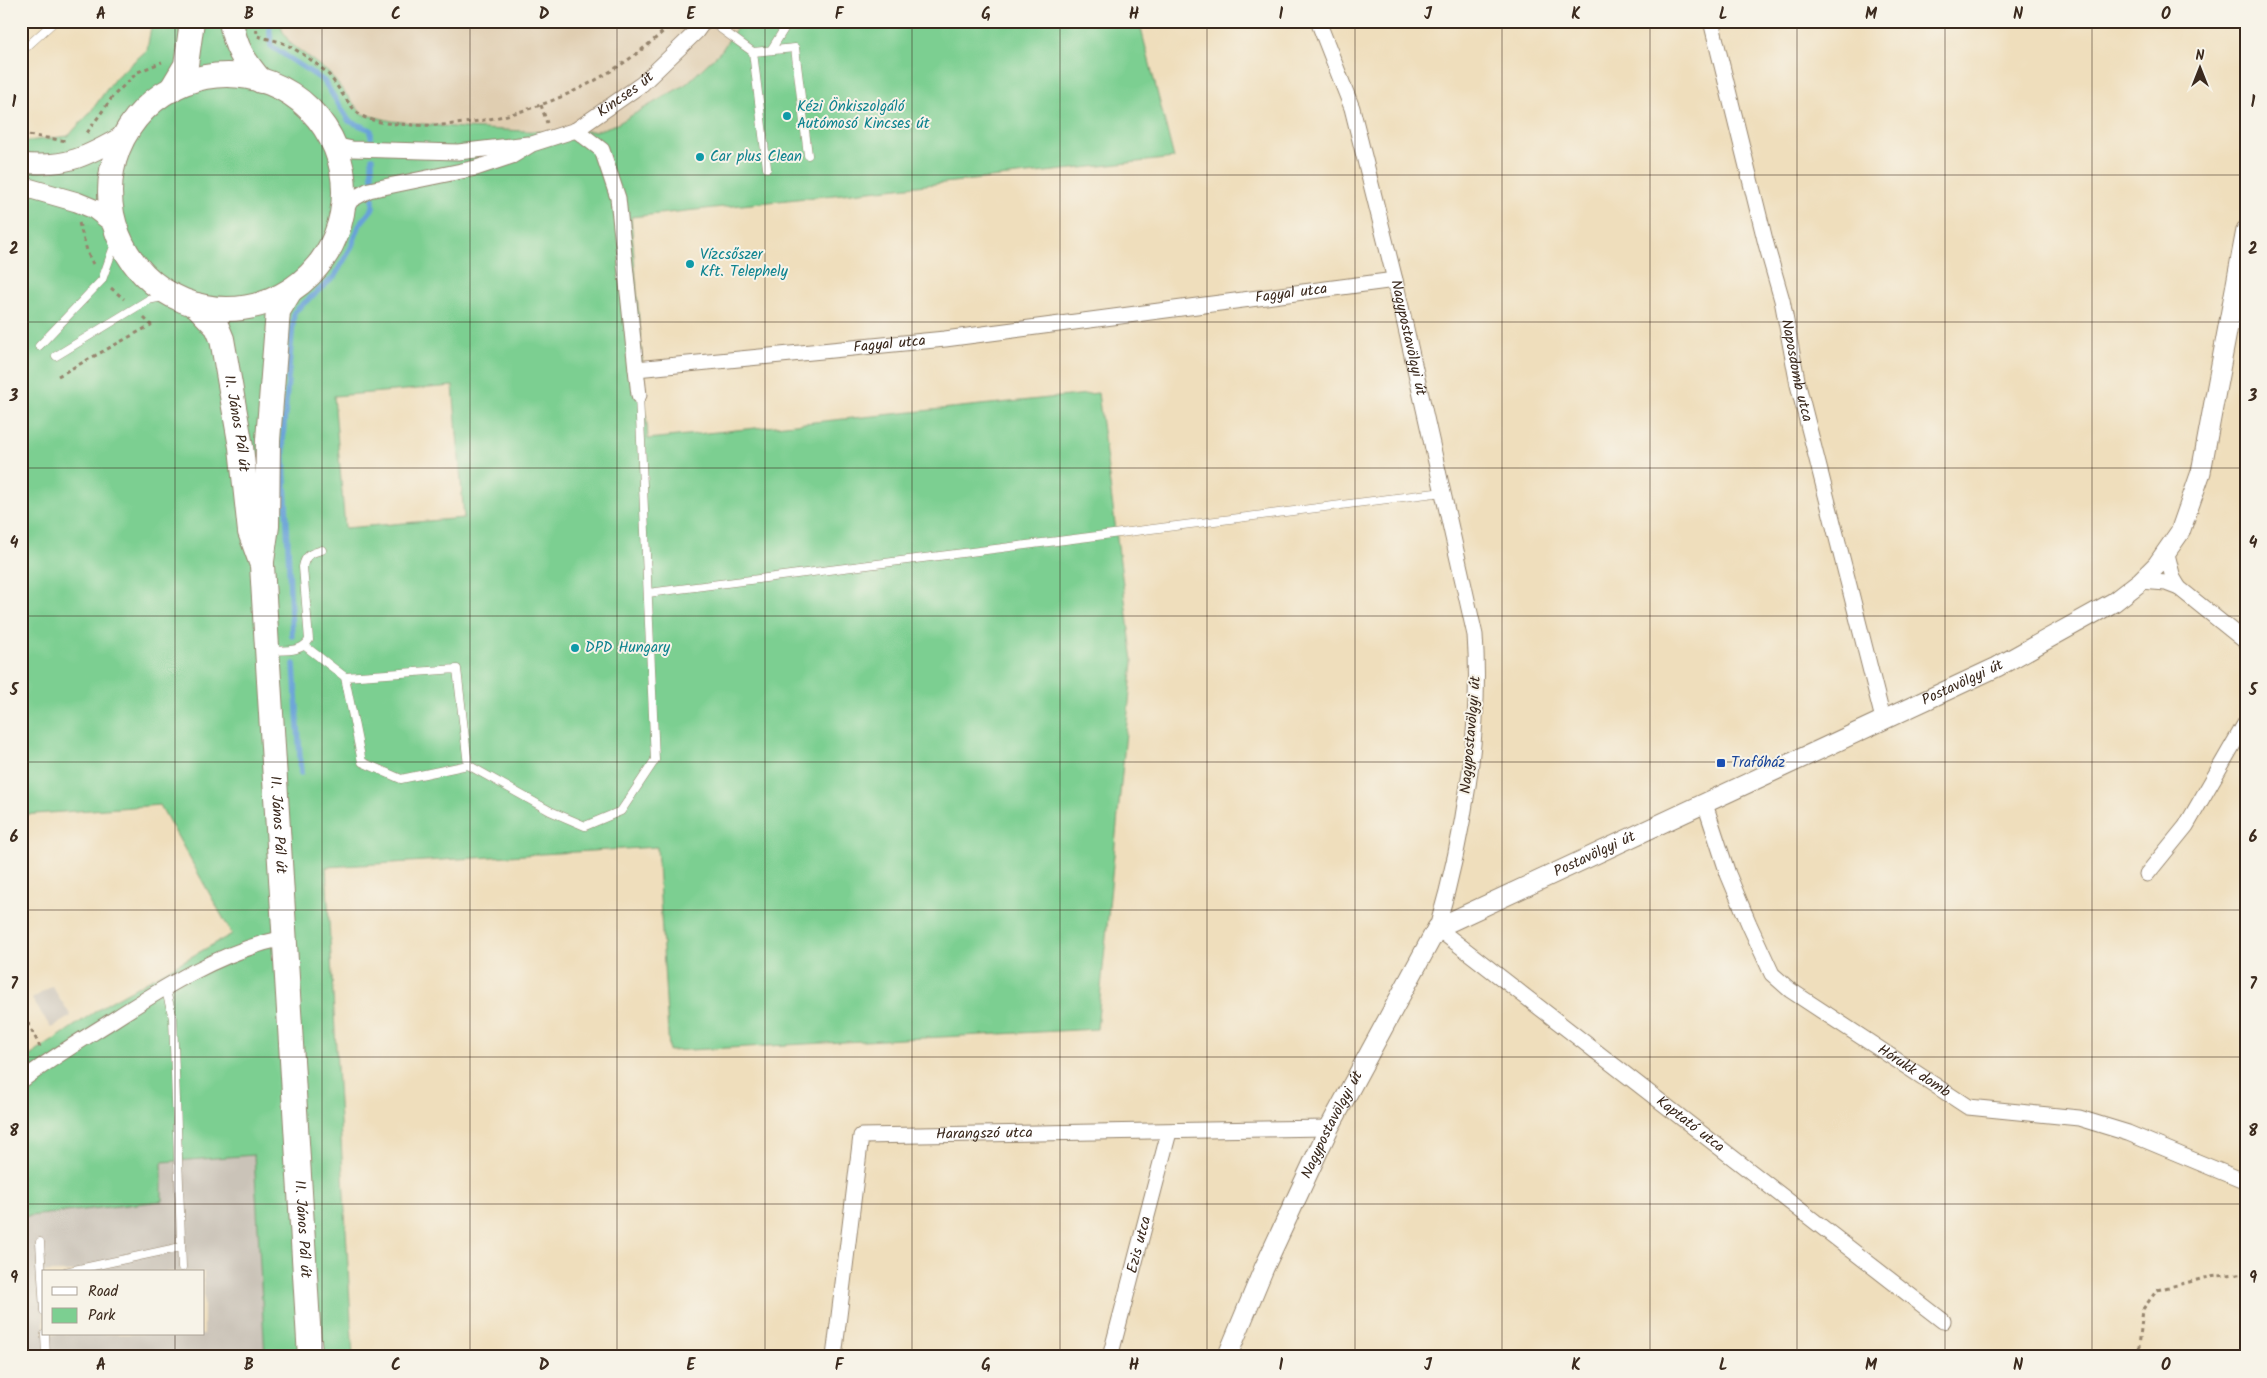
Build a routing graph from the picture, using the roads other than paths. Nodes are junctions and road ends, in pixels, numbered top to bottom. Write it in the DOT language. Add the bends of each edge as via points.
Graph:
graph roads {
  1 [pos="54,21"];
  2 [pos="192,21"];
  3 [pos="231,21"];
  4 [pos="704,21"];
  5 [pos="710,21"];
  6 [pos="789,21"];
  7 [pos="1318,21"];
  8 [pos="1711,21"];
  9 [pos="771,50"];
  10 [pos="21,52"];
  11 [pos="753,52"];
  12 [pos="261,81"];
  13 [pos="171,90"];
  14 [pos="576,130"];
  15 [pos="126,134"];
  16 [pos="532,144"];
  17 [pos="334,145"];
  18 [pos="808,155"];
  19 [pos="21,163"];
  20 [pos="767,168"];
  21 [pos="21,186"];
  22 [pos="340,220"];
  23 [pos="117,230"];
  24 [pos="2246,230"];
  25 [pos="1396,280"];
  26 [pos="290,291"];
  27 [pos="172,295"];
  28 [pos="196,305"];
  29 [pos="39,346"];
  30 [pos="56,356"];
  31 [pos="636,369"];
  32 [pos="639,395"];
  33 [pos="1443,492"];
  34 [pos="322,550"];
  35 [pos="2166,554"];
  36 [pos="262,565"];
  37 [pos="2141,581"];
  38 [pos="2179,588"];
  39 [pos="648,593"];
  40 [pos="2246,642"];
  41 [pos="305,646"];
  42 [pos="266,651"];
  43 [pos="346,677"];
  44 [pos="1883,719"];
  45 [pos="2246,722"];
  46 [pos="468,765"];
  47 [pos="1705,804"];
  48 [pos="2147,874"];
  49 [pos="1437,928"];
  50 [pos="284,938"];
  51 [pos="165,987"];
  52 [pos="21,1081"];
  53 [pos="1329,1128"];
  54 [pos="1169,1132"];
  55 [pos="2246,1182"];
  56 [pos="40,1242"];
  57 [pos="181,1247"];
  58 [pos="182,1267"];
  59 [pos="42,1270"];
  60 [pos="74,1270"];
  61 [pos="1943,1321"];
  62 [pos="45,1336"];
  63 [pos="46,1357"];
  64 [pos="310,1357"];
  65 [pos="834,1357"];
  66 [pos="1110,1357"];
  67 [pos="1227,1357"];
  1 -- 10 [label="lane"];
  2 -- 13 [label="main road" via="186,65"];
  3 -- 12 [label="main road" via="233,37 243,61"];
  4 -- 14 [label="street, Kincses út" via="642,84"];
  5 -- 11 [label="lane"];
  6 -- 9 [label="lane"];
  7 -- 25 [label="street, Nagypostavölgyi út" via="1352,108"];
  8 -- 44 [label="street, Naposdomb utca" via="1776,276 1798,385"];
  9 -- 11 [label="lane"];
  9 -- 18 [label="lane" via="795,48"];
  11 -- 20 [label="lane"];
  12 -- 13 [label="main road" via="235,76 209,77"];
  12 -- 17 [label="main road" via="305,105"];
  13 -- 15 [label="main road" via="145,109"];
  14 -- 16 [label="street, Kincses út"];
  14 -- 31 [label="street" via="602,150 618,198"];
  15 -- 19 [label="street" via="77,160 38,165"];
  15 -- 23 [label="main road" via="115,159 110,186"];
  16 -- 17 [label="street" via="458,152 352,150"];
  16 -- 22 [label="street" via="512,156 476,168 369,190 351,200"];
  17 -- 22 [label="main road" via="343,182"];
  21 -- 23 [label="street" via="94,209"];
  22 -- 26 [label="main road" via="327,253"];
  23 -- 27 [label="main road" via="136,266"];
  23 -- 29 [label="lane" via="102,280"];
  24 -- 35 [label="street, Postavölgyi út" via="2201,472 2180,532"];
  25 -- 31 [label="street, Fagyal utca" via="946,339"];
  25 -- 33 [label="street, Nagypostavölgyi út"];
  26 -- 28 [label="main road" via="244,308"];
  26 -- 36 [label="main road" via="278,311 268,440 267,526"];
  27 -- 28 [label="main road"];
  27 -- 30 [label="lane" via="148,300"];
  28 -- 36 [label="main road, II. János Pál út" via="217,327 222,339 241,447 250,532"];
  31 -- 32 [label="street"];
  32 -- 39 [label="lane"];
  33 -- 39 [label="lane"];
  33 -- 49 [label="street, Nagypostavölgyi út" via="1472,618 1477,662 1475,716 1464,806 1452,877"];
  34 -- 41 [label="lane" via="311,553 303,568 309,640"];
  35 -- 37 [label="street, Postavölgyi út"];
  35 -- 38 [label="street"];
  36 -- 42 [label="main road, II. János Pál út"];
  37 -- 38 [label="street" via="2166,583"];
  37 -- 44 [label="street, Postavölgyi út" via="2114,602 1998,666"];
  38 -- 40 [label="street"];
  39 -- 46 [label="lane" via="655,760 621,811 585,826 550,811"];
  41 -- 42 [label="lane"];
  41 -- 43 [label="lane"];
  42 -- 50 [label="main road, II. János Pál út"];
  43 -- 46 [label="lane" via="362,762 401,779"];
  43 -- 46 [label="lane" via="457,669"];
  44 -- 47 [label="street, Postavölgyi út"];
  45 -- 48 [label="street" via="2186,826"];
  47 -- 49 [label="street, Postavölgyi út"];
  47 -- 55 [label="street, Hórukk domb" via="1728,874 1772,974 1790,990 1968,1108 2079,1118 2128,1133"];
  49 -- 53 [label="street, Nagypostavölgyi út"];
  49 -- 61 [label="street, Kaptató utca"];
  50 -- 51 [label="street" via="255,944"];
  50 -- 64 [label="main road, II. János Pál út"];
  51 -- 52 [label="street"];
  51 -- 57 [label="lane" via="173,1018"];
  53 -- 54 [label="street, Harangszó utca"];
  53 -- 67 [label="street, Nagypostavölgyi út"];
  54 -- 65 [label="street, Harangszó utca" via="861,1136"];
  54 -- 66 [label="street, Ezis utca"];
  56 -- 59 [label="lane"];
  57 -- 58 [label="lane"];
  57 -- 60 [label="lane"];
  62 -- 63 [label="lane"];
}
